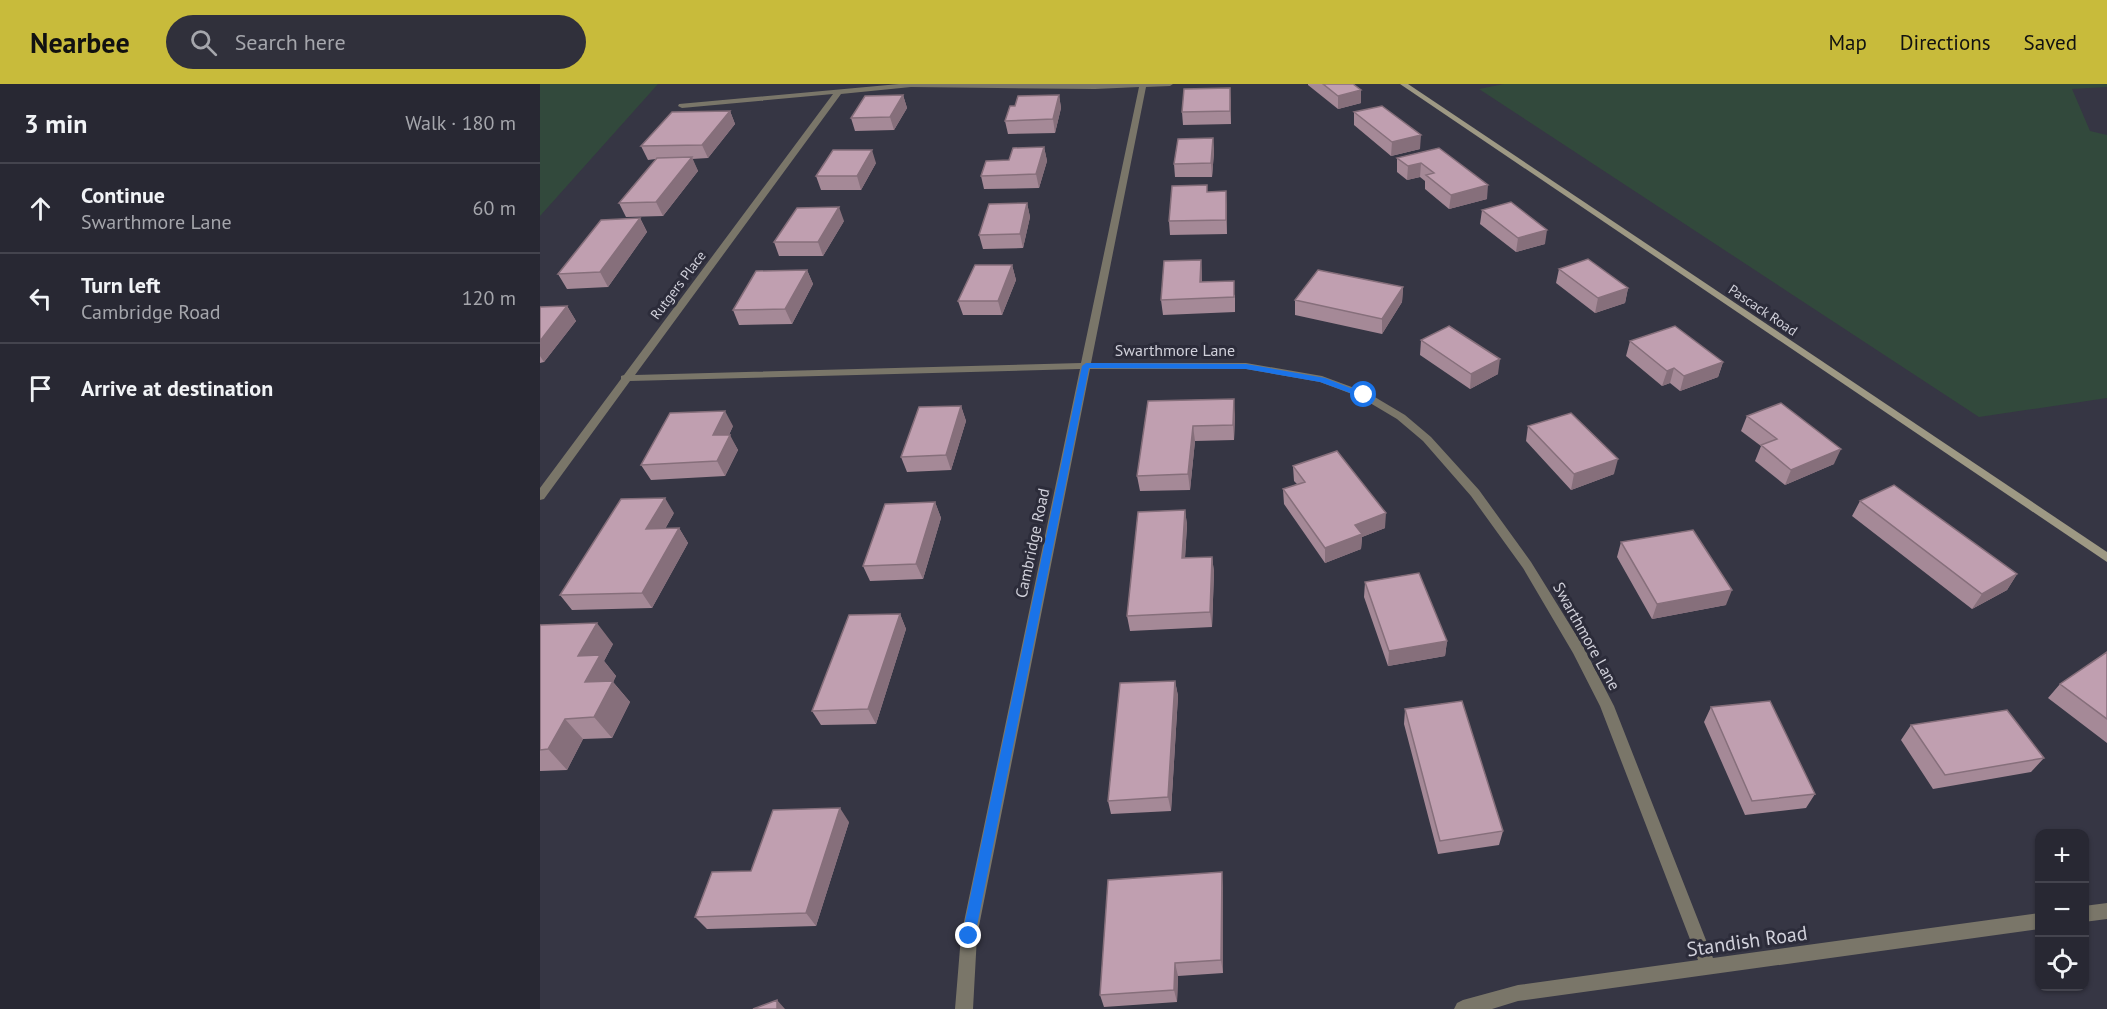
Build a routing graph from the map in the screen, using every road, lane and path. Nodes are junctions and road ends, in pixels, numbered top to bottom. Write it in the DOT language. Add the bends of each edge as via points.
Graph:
graph roads {
  1 [pos="1170,84"];
  2 [pos="1403,84"];
  3 [pos="1143,86"];
  4 [pos="839,91"];
  5 [pos="682,106"];
  6 [pos="1086,366"];
  7 [pos="625,378"];
  8 [pos="540,496"];
  9 [pos="2107,558"];
  10 [pos="2107,911"];
  11 [pos="2089,913"];
  12 [pos="2035,922"];
  13 [pos="1709,968"];
  14 [pos="964,1009"];
  15 [pos="1463,1009"];
  1 -- 3 [label="street"];
  2 -- 9 [label="street, Pascack Road"];
  3 -- 4 [label="street" via="952,84"];
  3 -- 6 [label="street, Cambridge Road"];
  4 -- 5 [label="street"];
  4 -- 7 [label="street, Rutgers Place"];
  6 -- 7 [label="street, Swarthmore Lane"];
  6 -- 13 [label="street, Swarthmore Lane" via="1246,366 1322,379 1364,395 1401,417 1427,439 1475,493 1527,565 1578,651 1607,706"];
  6 -- 14 [label="street, Cambridge Road" via="969,936"];
  7 -- 8 [label="street, Rutgers Place"];
  10 -- 11 [label="street"];
  12 -- 13 [label="street, Standish Road"];
  13 -- 15 [label="street, Standish Road" via="1518,993"];
}
